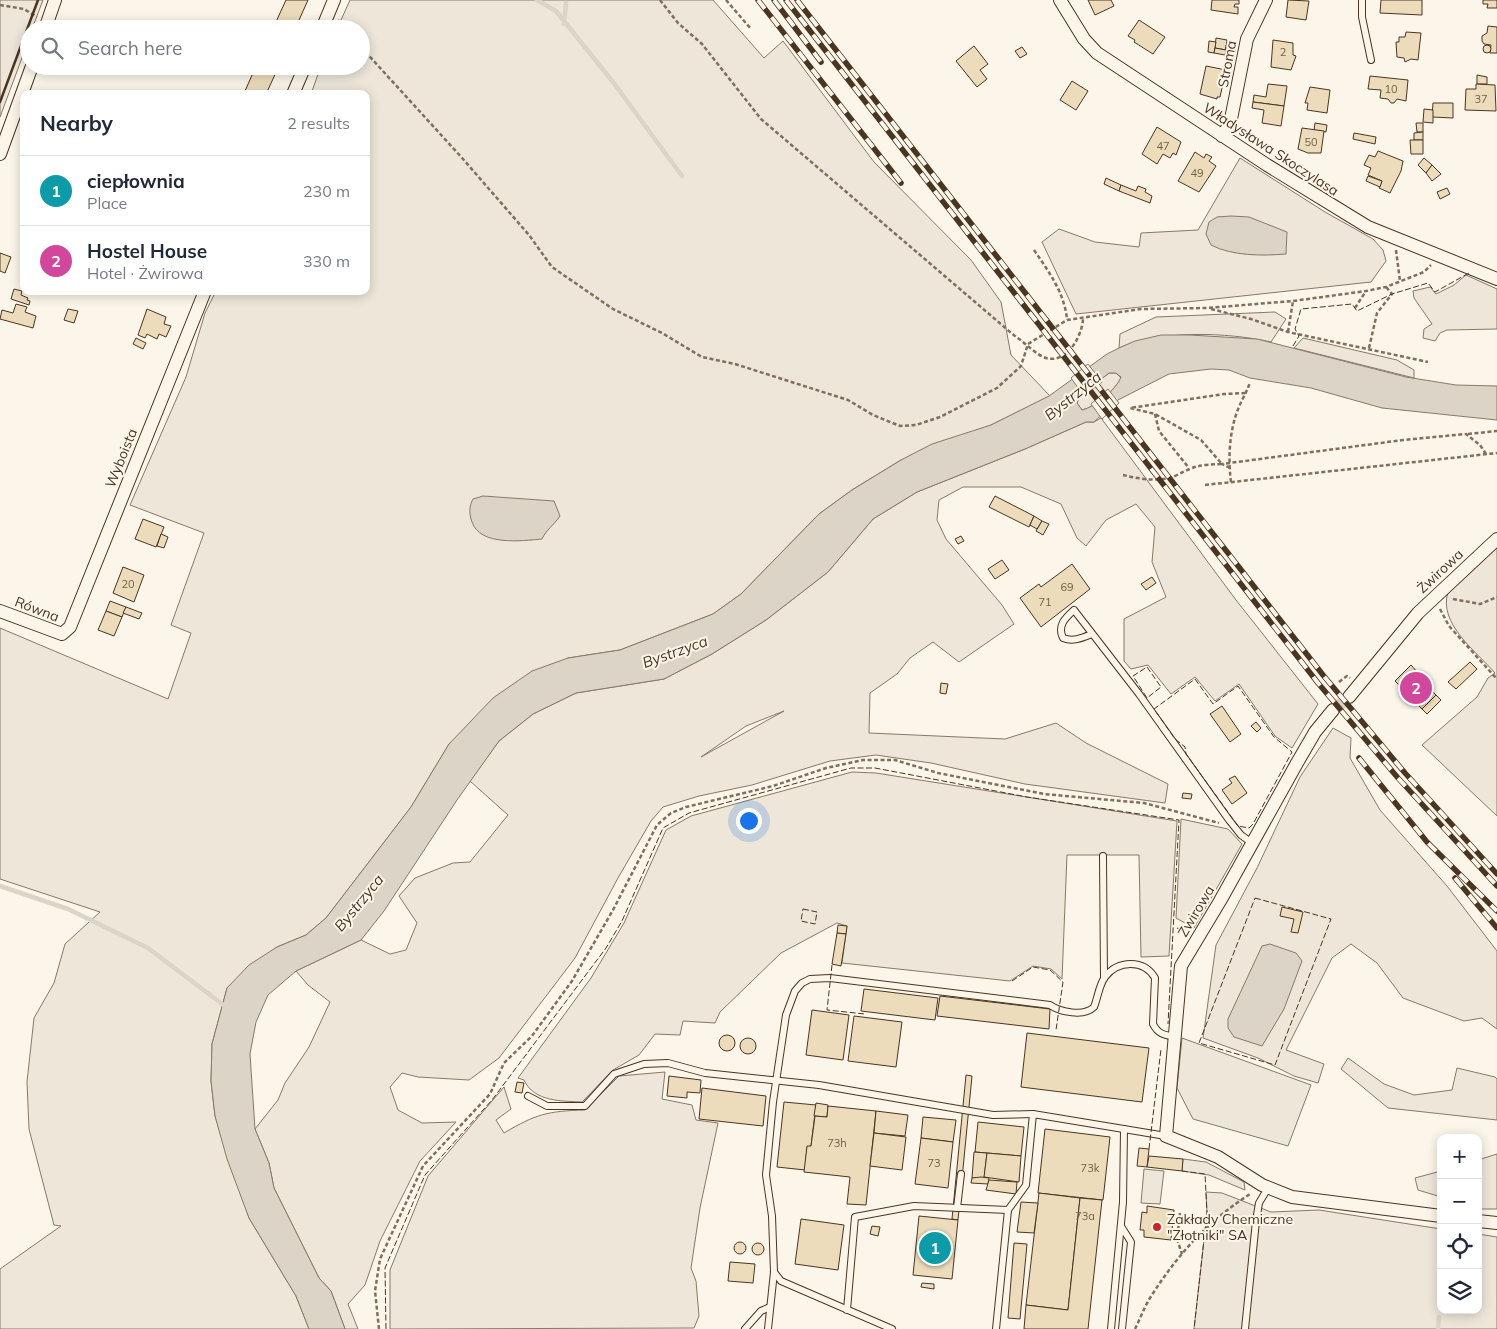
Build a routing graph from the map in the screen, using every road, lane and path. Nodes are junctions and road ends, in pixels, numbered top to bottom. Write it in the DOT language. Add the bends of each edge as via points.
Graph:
graph roads {
  1 [pos="55,0"];
  2 [pos="334,0"];
  3 [pos="660,0"];
  4 [pos="726,0"];
  5 [pos="1060,0"];
  6 [pos="1266,0"];
  7 [pos="1362,0"];
  8 [pos="0,5"];
  9 [pos="38,20"];
  10 [pos="48,20"];
  11 [pos="326,20"];
  12 [pos="751,29"];
  13 [pos="370,57"];
  14 [pos="1371,60"];
  15 [pos="29,75"];
  16 [pos="301,75"];
  17 [pos="23,90"];
  18 [pos="295,90"];
  19 [pos="20,99"];
  20 [pos="1222,136"];
  21 [pos="0,154"];
  22 [pos="1395,239"];
  23 [pos="1034,250"];
  24 [pos="1438,257"];
  25 [pos="1497,279"];
  26 [pos="1400,281"];
  27 [pos="1386,287"];
  28 [pos="1366,291"];
  29 [pos="202,295"];
  30 [pos="1293,301"];
  31 [pos="1207,308"];
  32 [pos="1355,308"];
  33 [pos="1083,319"];
  34 [pos="1067,320"];
  35 [pos="1288,332"];
  36 [pos="1028,344"];
  37 [pos="1369,348"];
  38 [pos="1428,362"];
  39 [pos="1250,382"];
  40 [pos="1247,393"];
  41 [pos="1155,414"];
  42 [pos="1497,431"];
  43 [pos="1466,434"];
  44 [pos="1497,453"];
  45 [pos="1486,454"];
  46 [pos="1230,463"];
  47 [pos="1222,464"];
  48 [pos="1189,468"];
  49 [pos="1230,468"];
  50 [pos="1123,475"];
  51 [pos="1231,482"];
  52 [pos="1205,485"];
  53 [pos="1497,539"];
  54 [pos="1437,595"];
  55 [pos="1497,597"];
  56 [pos="0,610"];
  57 [pos="62,634"];
  58 [pos="1092,634"];
  59 [pos="1347,676"];
  60 [pos="1497,679"];
  61 [pos="1339,682"];
  62 [pos="1349,697"];
  63 [pos="1334,710"];
  64 [pos="1229,820"];
  65 [pos="1252,844"];
  66 [pos="1103,856"];
  67 [pos="1104,978"];
  68 [pos="1175,1037"];
  69 [pos="776,1080"];
  70 [pos="528,1096"];
  71 [pos="1033,1114"];
  72 [pos="1124,1129"];
  73 [pos="1166,1136"];
  74 [pos="961,1174"];
  75 [pos="1268,1188"];
  76 [pos="1250,1194"];
  77 [pos="957,1208"];
  78 [pos="1008,1210"];
  79 [pos="1180,1214"];
  80 [pos="1437,1215"];
  81 [pos="1482,1221"];
  82 [pos="1497,1223"];
  83 [pos="1121,1226"];
  84 [pos="1182,1254"];
  85 [pos="774,1272"];
  86 [pos="770,1307"];
  87 [pos="847,1310"];
  88 [pos="379,1329"];
  89 [pos="745,1329"];
  90 [pos="768,1329"];
  91 [pos="892,1329"];
  92 [pos="996,1329"];
  93 [pos="1111,1329"];
  94 [pos="1122,1329"];
  95 [pos="1134,1329"];
  96 [pos="1245,1329"];
  1 -- 10 [label="street"];
  2 -- 11 [label="street"];
  3 -- 36 [label="path" via="678,23 702,44 761,119 1008,331"];
  4 -- 12 [label="path"];
  5 -- 20 [label="street, Władysława Skoczylasa" via="1084,39 1097,53"];
  6 -- 20 [label="street, Stroma" via="1246,39 1230,124"];
  7 -- 14 [label="lane" via="1362,17"];
  8 -- 9 [label="path" via="24,9"];
  13 -- 36 [label="path" via="529,235 552,267 613,309 702,357 735,364 848,400 900,426 916,425 940,417 997,388 1021,366"];
  15 -- 17 [label="street"];
  16 -- 18 [label="street"];
  19 -- 21 [label="street"];
  20 -- 22 [label="street, Władysława Skoczylasa" via="1360,222"];
  22 -- 24 [label="street, Władysława Skoczylasa"];
  22 -- 26 [label="path"];
  23 -- 34 [label="path" via="1057,285"];
  24 -- 25 [label="street, Władysława Skoczylasa"];
  24 -- 26 [label="path" via="1424,272"];
  26 -- 27 [label="path"];
  27 -- 28 [label="path"];
  27 -- 37 [label="path" via="1392,294 1377,313"];
  28 -- 30 [label="path"];
  28 -- 32 [label="path"];
  29 -- 57 [label="street, Wyboista" via="70,627"];
  30 -- 31 [label="path"];
  30 -- 35 [label="path"];
  31 -- 33 [label="path" via="1141,310"];
  31 -- 35 [label="path"];
  33 -- 34 [label="path"];
  33 -- 36 [label="path" via="1077,341 1066,352 1044,358"];
  34 -- 36 [label="path"];
  35 -- 37 [label="path"];
  37 -- 38 [label="path"];
  39 -- 40 [label="path"];
  40 -- 41 [label="path" via="1130,408"];
  40 -- 46 [label="path" via="1239,406 1234,425"];
  41 -- 47 [label="path" via="1201,440"];
  41 -- 48 [label="path" via="1160,431"];
  42 -- 43 [label="path"];
  43 -- 45 [label="path"];
  43 -- 46 [label="path"];
  44 -- 45 [label="path"];
  45 -- 51 [label="path"];
  46 -- 47 [label="path"];
  46 -- 49 [label="path"];
  47 -- 48 [label="path"];
  47 -- 49 [label="path"];
  48 -- 50 [label="path" via="1177,475 1146,480"];
  49 -- 51 [label="path"];
  51 -- 52 [label="path"];
  53 -- 54 [label="street, Żwirowa"];
  54 -- 55 [label="path" via="1480,604"];
  54 -- 60 [label="path" via="1449,626"];
  54 -- 62 [label="street, Żwirowa" via="1406,626"];
  56 -- 57 [label="street, Równa"];
  58 -- 58 [label="lane" via="1074,610 1061,625 1060,633 1068,640"];
  58 -- 64 [label="lane"];
  59 -- 61 [label="path"];
  63 -- 65 [label="street, Żwirowa" via="1315,732"];
  64 -- 65 [label="lane"];
  64 -- 88 [label="path" via="1220,823 1144,803 1044,794 938,773 894,760 863,760 826,768 773,786 671,813 657,825 614,910 572,981 532,1036 504,1063 490,1094 423,1166 380,1259 375,1291"];
  65 -- 68 [label="street, Żwirowa" via="1181,966"];
  66 -- 67 [label="lane"];
  67 -- 68 [label="lane" via="1124,964 1147,968 1155,978 1156,1031"];
  67 -- 69 [label="lane" via="1094,1007 1084,1012 1058,1011 1050,1005 978,995 830,978 810,979 802,983 790,1000"];
  68 -- 73 [label="street, Żwirowa"];
  69 -- 70 [label="lane" via="705,1072 668,1063 644,1064 614,1074 585,1106 547,1106"];
  69 -- 71 [label="lane" via="900,1097 993,1115"];
  69 -- 85 [label="lane" via="766,1175 772,1216"];
  71 -- 72 [label="lane"];
  71 -- 78 [label="lane" via="1026,1185"];
  72 -- 73 [label="lane"];
  72 -- 83 [label="lane"];
  73 -- 75 [label="street" via="1218,1157"];
  74 -- 77 [label="lane"];
  75 -- 80 [label="street" via="1292,1197"];
  75 -- 96 [label="lane" via="1259,1204 1256,1221"];
  76 -- 84 [label="path" via="1206,1227"];
  77 -- 78 [label="lane"];
  77 -- 87 [label="lane" via="914,1206 855,1217"];
  78 -- 92 [label="lane"];
  79 -- 84 [label="path" via="1177,1239"];
  81 -- 82 [label="street"];
  83 -- 93 [label="lane"];
  83 -- 94 [label="lane" via="1131,1242"];
  84 -- 95 [label="path" via="1149,1300"];
  85 -- 86 [label="lane"];
  85 -- 87 [label="lane" via="781,1281"];
  86 -- 89 [label="lane" via="761,1311"];
  86 -- 90 [label="lane"];
  87 -- 91 [label="lane"];
}
